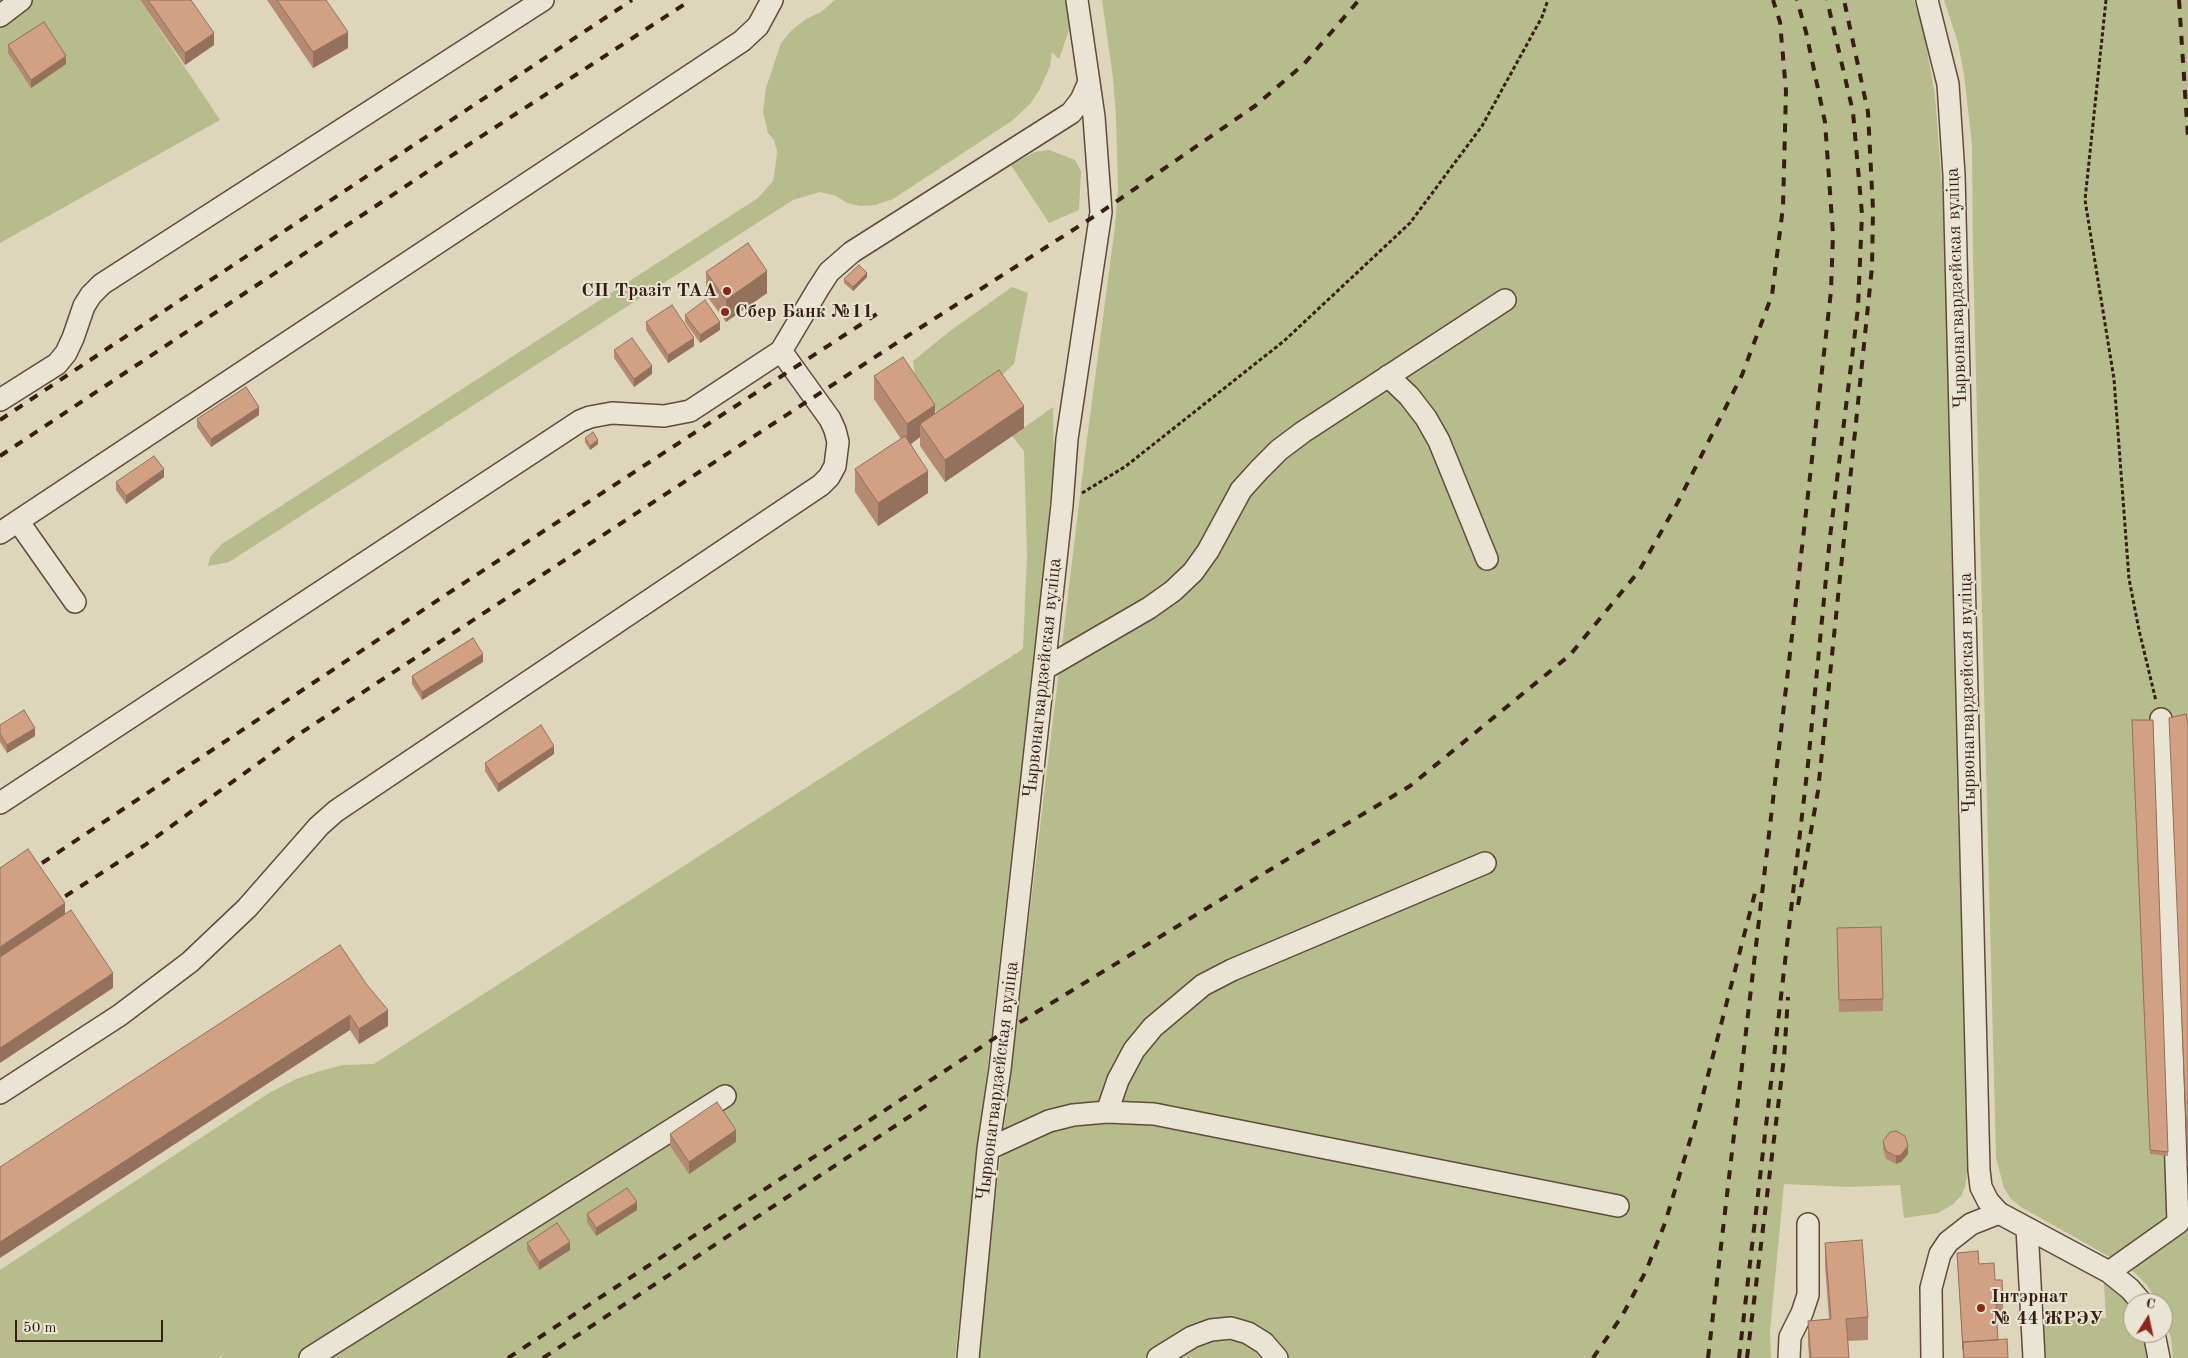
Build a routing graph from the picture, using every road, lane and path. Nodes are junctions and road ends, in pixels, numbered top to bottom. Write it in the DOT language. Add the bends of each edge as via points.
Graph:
graph roads {
  1 [pos="21,0"];
  2 [pos="543,0"];
  3 [pos="772,0"];
  4 [pos="1077,0"];
  5 [pos="1548,0"];
  6 [pos="1927,0"];
  7 [pos="2106,0"];
  8 [pos="0,16"];
  9 [pos="1089,82"];
  10 [pos="1505,300"];
  11 [pos="781,351"];
  12 [pos="1388,376"];
  13 [pos="0,400"];
  14 [pos="1062,504"];
  15 [pos="18,521"];
  16 [pos="0,533"];
  17 [pos="1487,559"];
  18 [pos="75,602"];
  19 [pos="1044,669"];
  20 [pos="2161,718"];
  21 [pos="0,803"];
  22 [pos="1485,863"];
  23 [pos="0,1093"];
  24 [pos="725,1096"];
  25 [pos="1107,1112"];
  26 [pos="988,1149"];
  27 [pos="1618,1206"];
  28 [pos="2000,1213"];
  29 [pos="2183,1223"];
  30 [pos="1808,1224"];
  31 [pos="2027,1228"];
  32 [pos="2109,1272"];
  33 [pos="2133,1293"];
  34 [pos="2156,1343"];
  35 [pos="310,1358"];
  36 [pos="968,1358"];
  37 [pos="1158,1358"];
  38 [pos="1277,1358"];
  39 [pos="1789,1358"];
  40 [pos="1932,1358"];
  41 [pos="2034,1358"];
  42 [pos="2159,1358"];
  1 -- 8 [label="street"];
  2 -- 13 [label="street" via="102,284 84,306 73,338 57,364"];
  3 -- 15 [label="street" via="758,26 742,41"];
  4 -- 9 [label="street, Чырвонагвардзейская вуліца"];
  5 -- 14 [label="path" via="1542,17 1482,126 1410,223 1284,341 1126,466"];
  6 -- 28 [label="street, Чырвонагвардзейская вуліца" via="1948,84 1954,166 1979,1170 1981,1186 1988,1201"];
  7 -- 20 [label="path" via="2085,200 2114,379 2129,579"];
  9 -- 11 [label="street" via="1071,113 840,261 818,289"];
  9 -- 14 [label="street, Чырвонагвардзейская вуліца" via="1101,212 1067,439"];
  10 -- 12 [label="street"];
  11 -- 21 [label="street" via="690,411 664,416 612,412 580,422"];
  11 -- 23 [label="street" via="835,430 838,442 835,466 821,485 336,811 247,908 190,962 120,1015"];
  12 -- 17 [label="street" via="1409,396 1439,441"];
  12 -- 19 [label="street" via="1302,432 1260,469 1241,490 1193,572 1173,591"];
  14 -- 19 [label="street, Чырвонагвардзейская вуліца"];
  15 -- 16 [label="street"];
  15 -- 18 [label="street"];
  19 -- 26 [label="street, Чырвонагвардзейская вуліца" via="1000,1069"];
  20 -- 29 [label="street"];
  22 -- 25 [label="street" via="1203,985 1153,1027 1134,1050 1118,1080"];
  24 -- 35 [label="street"];
  25 -- 26 [label="street" via="1073,1115 1049,1122"];
  25 -- 27 [label="street" via="1154,1114 1196,1121"];
  26 -- 36 [label="street, Чырвонагвардзейская вуліца"];
  28 -- 31 [label="street, Чырвонагвардзейская вуліца"];
  28 -- 40 [label="street" via="1971,1224 1948,1242 1940,1254 1931,1288"];
  29 -- 32 [label="street"];
  30 -- 39 [label="street" via="1808,1295 1790,1337"];
  31 -- 32 [label="street, Чырвонагвардзейская вуліца"];
  31 -- 41 [label="street"];
  32 -- 33 [label="street, Чырвонагвардзейская вуліца"];
  34 -- 42 [label="street"];
  37 -- 38 [label="street" via="1211,1330 1231,1328 1264,1343"];
}
